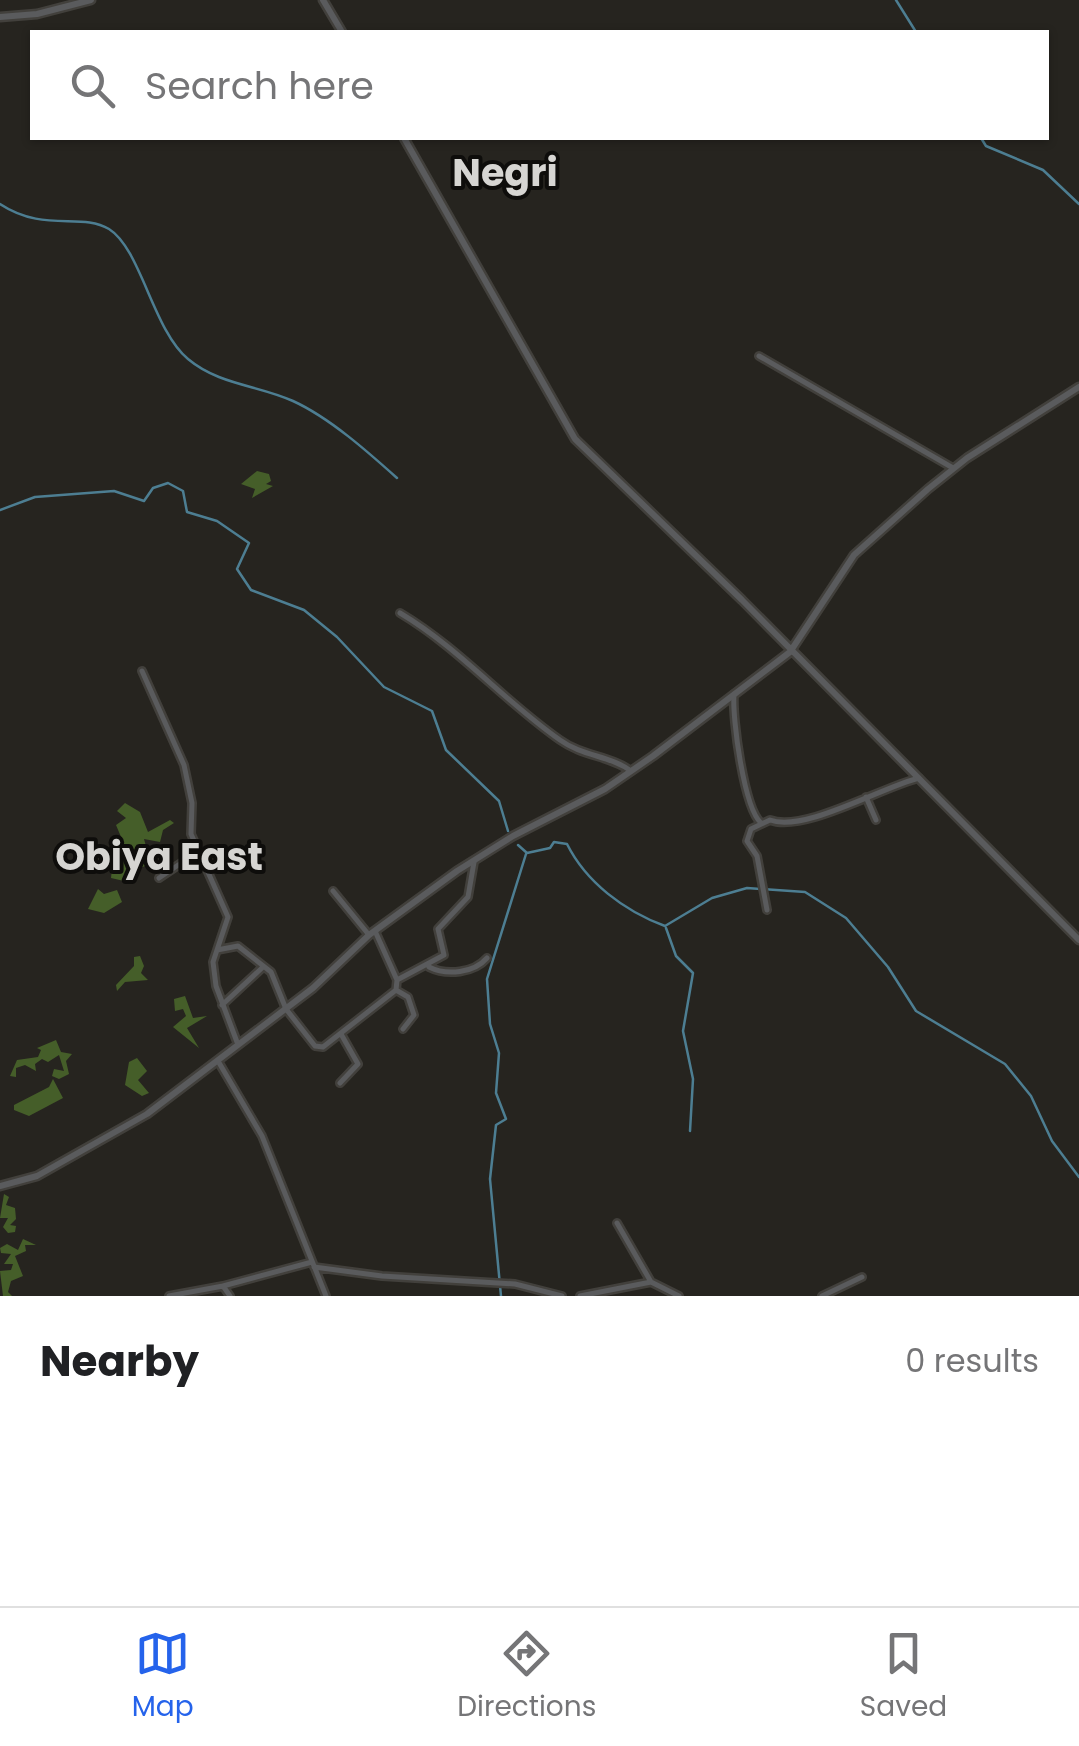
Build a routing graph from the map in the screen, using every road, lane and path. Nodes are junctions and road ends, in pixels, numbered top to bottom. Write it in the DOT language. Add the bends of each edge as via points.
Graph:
graph roads {
  1 [pos="91,0"];
  2 [pos="323,0"];
  3 [pos="0,16"];
  4 [pos="341,30"];
  5 [pos="405,140"];
  6 [pos="759,356"];
  7 [pos="1079,387"];
  8 [pos="953,468"];
  9 [pos="400,613"];
  10 [pos="790,652"];
  11 [pos="142,671"];
  12 [pos="734,694"];
  13 [pos="631,771"];
  14 [pos="919,778"];
  15 [pos="866,798"];
  16 [pos="754,817"];
  17 [pos="876,820"];
  18 [pos="761,823"];
  19 [pos="751,829"];
  20 [pos="199,851"];
  21 [pos="474,860"];
  22 [pos="159,878"];
  23 [pos="334,891"];
  24 [pos="767,910"];
  25 [pos="372,933"];
  26 [pos="1079,940"];
  27 [pos="214,951"];
  28 [pos="488,958"];
  29 [pos="263,966"];
  30 [pos="429,967"];
  31 [pos="397,980"];
  32 [pos="396,990"];
  33 [pos="222,1005"];
  34 [pos="286,1009"];
  35 [pos="404,1029"];
  36 [pos="340,1033"];
  37 [pos="238,1042"];
  38 [pos="218,1062"];
  39 [pos="340,1083"];
  40 [pos="0,1186"];
  41 [pos="617,1223"];
  42 [pos="313,1264"];
  43 [pos="862,1277"];
  44 [pos="650,1282"];
  45 [pos="223,1286"];
  46 [pos="170,1296"];
  47 [pos="230,1296"];
  48 [pos="326,1296"];
  49 [pos="562,1296"];
  50 [pos="580,1296"];
  51 [pos="679,1296"];
  52 [pos="822,1296"];
  1 -- 3 [label="street"];
  2 -- 4 [label="street"];
  5 -- 10 [label="street" via="575,439"];
  6 -- 8 [label="street"];
  7 -- 8 [label="street"];
  8 -- 10 [label="street" via="854,555"];
  9 -- 13 [label="street" via="576,752"];
  10 -- 12 [label="street"];
  10 -- 14 [label="street"];
  11 -- 20 [label="street" via="184,765 189,825"];
  12 -- 13 [label="street"];
  12 -- 16 [label="street" via="731,722"];
  13 -- 21 [label="street"];
  14 -- 15 [label="street"];
  14 -- 26 [label="street"];
  15 -- 17 [label="street"];
  15 -- 18 [label="street" via="786,824"];
  16 -- 18 [label="street"];
  16 -- 19 [label="street"];
  18 -- 19 [label="street"];
  19 -- 24 [label="street" via="747,841 757,856"];
  20 -- 22 [label="street"];
  20 -- 27 [label="street" via="228,920"];
  21 -- 25 [label="street"];
  21 -- 30 [label="street" via="468,897 438,929 444,955"];
  23 -- 25 [label="street"];
  25 -- 31 [label="street"];
  25 -- 34 [label="street"];
  27 -- 29 [label="street" via="238,946"];
  27 -- 33 [label="street"];
  28 -- 30 [label="street" via="455,972"];
  29 -- 33 [label="street"];
  29 -- 34 [label="street"];
  30 -- 31 [label="street"];
  31 -- 32 [label="street"];
  32 -- 35 [label="street" via="408,997 414,1015"];
  32 -- 36 [label="street"];
  33 -- 37 [label="street"];
  34 -- 36 [label="street" via="315,1046"];
  34 -- 37 [label="street"];
  36 -- 39 [label="street" via="358,1064"];
  37 -- 38 [label="street"];
  38 -- 40 [label="street" via="147,1114 53,1168"];
  38 -- 42 [label="street" via="262,1136"];
  41 -- 44 [label="street"];
  42 -- 45 [label="street"];
  42 -- 48 [label="street"];
  42 -- 49 [label="street" via="382,1276 516,1284"];
  43 -- 52 [label="street"];
  44 -- 50 [label="street"];
  44 -- 51 [label="street"];
  45 -- 46 [label="street"];
  45 -- 47 [label="street"];
}
